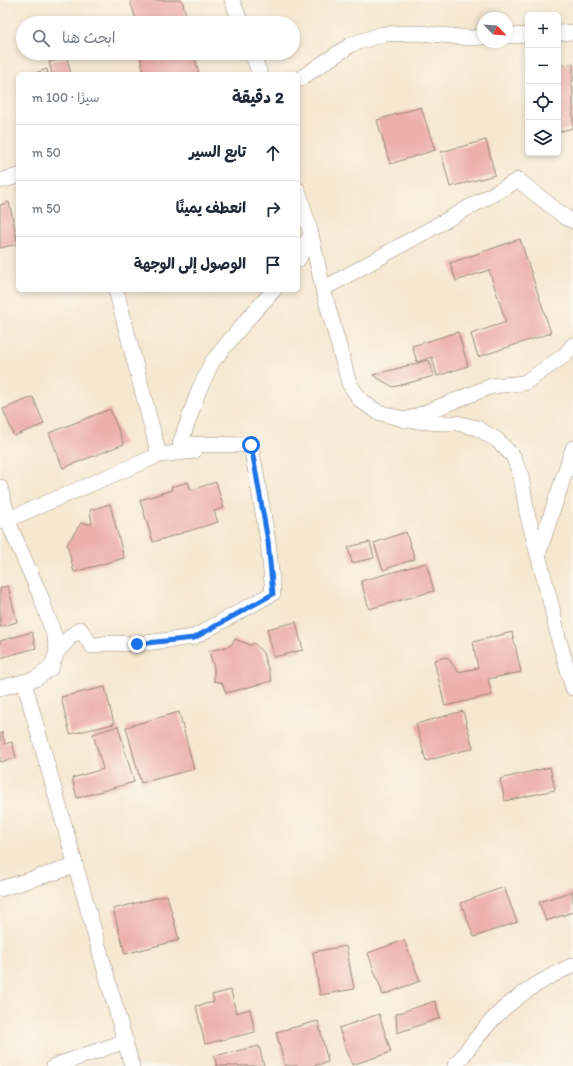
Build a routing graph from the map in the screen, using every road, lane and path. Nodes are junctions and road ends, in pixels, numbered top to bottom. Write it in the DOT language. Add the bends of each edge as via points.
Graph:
graph roads {
  1 [pos="232,0"];
  2 [pos="238,16"];
  3 [pos="573,32"];
  4 [pos="561,33"];
  5 [pos="525,35"];
  6 [pos="513,36"];
  7 [pos="477,37"];
  8 [pos="255,60"];
  9 [pos="259,72"];
  10 [pos="300,79"];
  11 [pos="16,176"];
  12 [pos="0,180"];
  13 [pos="300,197"];
  14 [pos="573,221"];
  15 [pos="311,234"];
  16 [pos="300,256"];
  17 [pos="323,289"];
  18 [pos="117,292"];
  19 [pos="272,292"];
  20 [pos="573,345"];
  21 [pos="406,420"];
  22 [pos="251,445"];
  23 [pos="573,448"];
  24 [pos="159,455"];
  25 [pos="0,487"];
  26 [pos="4,520"];
  27 [pos="538,555"];
  28 [pos="57,652"];
  29 [pos="24,682"];
  30 [pos="0,688"];
  31 [pos="573,688"];
  32 [pos="75,866"];
  33 [pos="0,889"];
  34 [pos="573,965"];
  35 [pos="126,1041"];
  36 [pos="54,1066"];
  37 [pos="132,1066"];
  38 [pos="454,1066"];
  1 -- 2 [label="street"];
  3 -- 4 [label="street"];
  5 -- 6 [label="street"];
  7 -- 10 [label="street" via="420,33 383,34 352,44"];
  8 -- 9 [label="street"];
  11 -- 12 [label="street"];
  13 -- 15 [label="street"];
  14 -- 17 [label="street" via="518,180"];
  15 -- 16 [label="street"];
  15 -- 17 [label="street"];
  17 -- 21 [label="street" via="349,383 361,401 378,412"];
  18 -- 24 [label="street"];
  19 -- 22 [label="street" via="212,362 180,444"];
  20 -- 21 [label="street" via="565,355 524,383 492,386"];
  21 -- 27 [label="street" via="457,423 477,428 497,440 513,456 521,476"];
  22 -- 24 [label="street"];
  22 -- 28 [label="street" via="268,541 273,594 194,638 92,646 80,629"];
  23 -- 27 [label="street"];
  24 -- 26 [label="street"];
  25 -- 26 [label="street"];
  26 -- 28 [label="street" via="11,529 41,597"];
  27 -- 31 [label="street"];
  28 -- 29 [label="street" via="51,668 35,679"];
  29 -- 30 [label="street"];
  29 -- 32 [label="street"];
  32 -- 33 [label="street"];
  32 -- 35 [label="street"];
  34 -- 38 [label="street" via="537,983 497,1015"];
  35 -- 36 [label="street"];
  35 -- 37 [label="street"];
}
